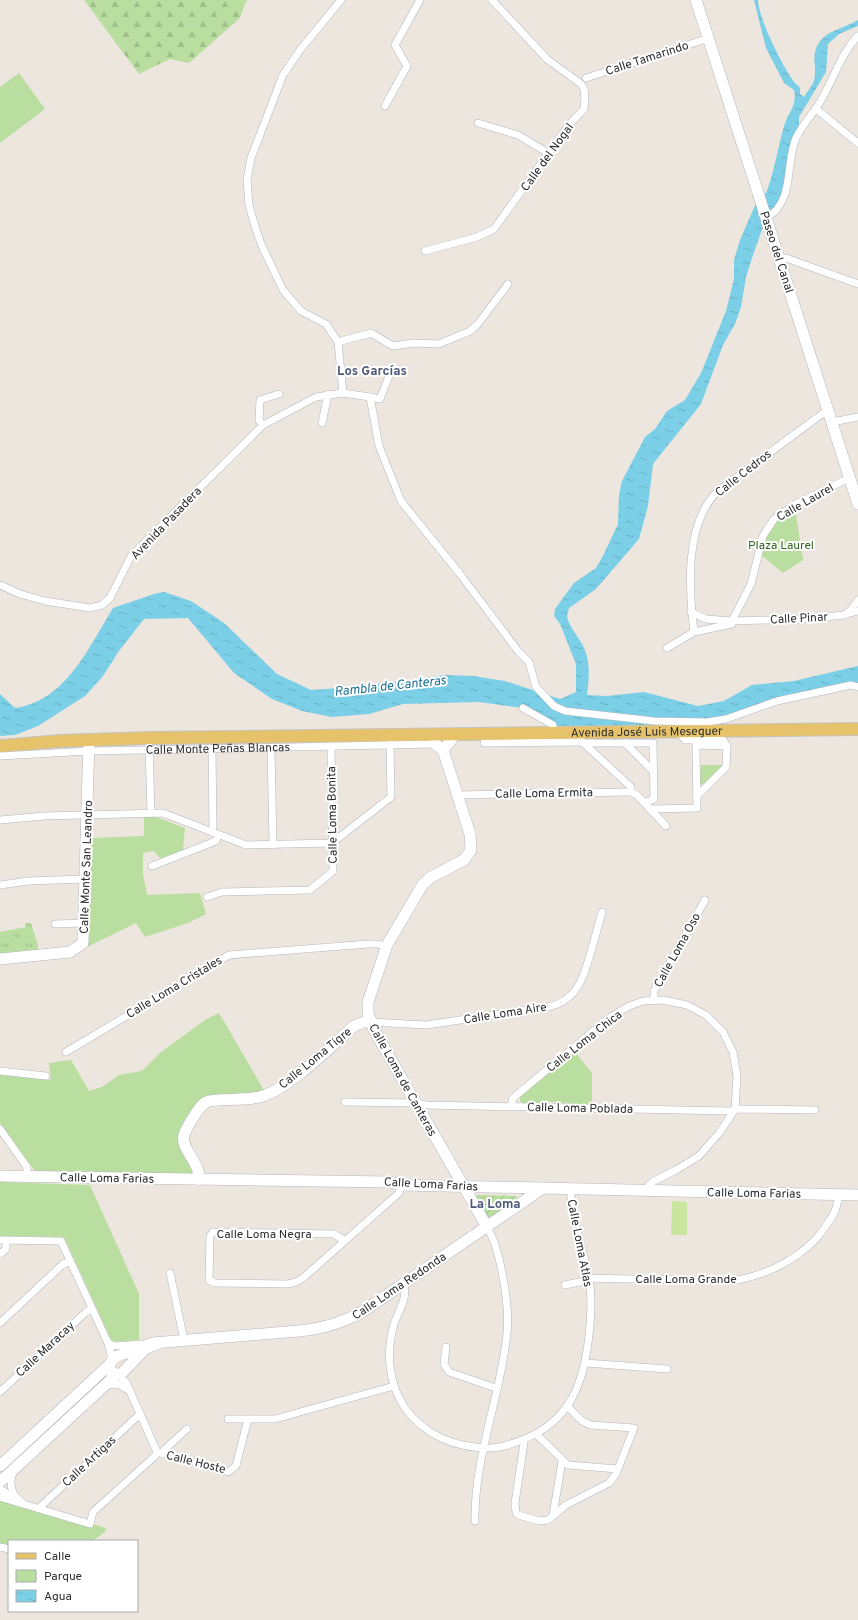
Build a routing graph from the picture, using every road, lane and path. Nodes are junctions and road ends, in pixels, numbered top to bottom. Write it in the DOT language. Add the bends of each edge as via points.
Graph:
graph roads {
  1 [pos="341,0"];
  2 [pos="420,0"];
  3 [pos="492,0"];
  4 [pos="696,0"];
  5 [pos="858,36"];
  6 [pos="708,38"];
  7 [pos="586,78"];
  8 [pos="385,106"];
  9 [pos="816,109"];
  10 [pos="478,123"];
  11 [pos="858,142"];
  12 [pos="548,153"];
  13 [pos="766,218"];
  14 [pos="425,251"];
  15 [pos="780,260"];
  16 [pos="508,284"];
  17 [pos="858,284"];
  18 [pos="338,342"];
  19 [pos="389,376"];
  20 [pos="343,393"];
  21 [pos="279,394"];
  22 [pos="328,394"];
  23 [pos="370,397"];
  24 [pos="830,417"];
  25 [pos="858,417"];
  26 [pos="322,423"];
  27 [pos="263,425"];
  28 [pos="849,478"];
  29 [pos="858,504"];
  30 [pos="0,585"];
  31 [pos="858,600"];
  32 [pos="858,611"];
  33 [pos="691,612"];
  34 [pos="844,615"];
  35 [pos="754,620"];
  36 [pos="732,621"];
  37 [pos="694,632"];
  38 [pos="667,648"];
  39 [pos="858,687"];
  40 [pos="523,708"];
  41 [pos="858,729"];
  42 [pos="678,731"];
  43 [pos="552,733"];
  44 [pos="581,739"];
  45 [pos="438,743"];
  46 [pos="484,743"];
  47 [pos="625,743"];
  48 [pos="725,743"];
  49 [pos="149,744"];
  50 [pos="390,745"];
  51 [pos="0,746"];
  52 [pos="90,746"];
  53 [pos="331,746"];
  54 [pos="271,748"];
  55 [pos="212,749"];
  56 [pos="0,756"];
  57 [pos="653,771"];
  58 [pos="631,792"];
  59 [pos="457,795"];
  60 [pos="697,796"];
  61 [pos="644,803"];
  62 [pos="650,809"];
  63 [pos="151,813"];
  64 [pos="88,815"];
  65 [pos="0,820"];
  66 [pos="666,826"];
  67 [pos="215,834"];
  68 [pos="332,843"];
  69 [pos="274,845"];
  70 [pos="152,866"];
  71 [pos="85,878"];
  72 [pos="0,885"];
  73 [pos="207,897"];
  74 [pos="705,900"];
  75 [pos="602,912"];
  76 [pos="84,923"];
  77 [pos="55,924"];
  78 [pos="386,947"];
  79 [pos="0,959"];
  80 [pos="654,1000"];
  81 [pos="370,1022"];
  82 [pos="66,1052"];
  83 [pos="0,1071"];
  84 [pos="46,1076"];
  85 [pos="345,1102"];
  86 [pos="416,1104"];
  87 [pos="511,1107"];
  88 [pos="735,1109"];
  89 [pos="815,1110"];
  90 [pos="0,1129"];
  91 [pos="0,1176"];
  92 [pos="27,1177"];
  93 [pos="199,1180"];
  94 [pos="401,1185"];
  95 [pos="464,1187"];
  96 [pos="515,1188"];
  97 [pos="543,1188"];
  98 [pos="571,1189"];
  99 [pos="649,1191"];
  100 [pos="838,1195"];
  101 [pos="858,1195"];
  102 [pos="522,1203"];
  103 [pos="487,1226"];
  104 [pos="3,1240"];
  105 [pos="345,1241"];
  106 [pos="0,1254"];
  107 [pos="70,1261"];
  108 [pos="170,1273"];
  109 [pos="589,1279"];
  110 [pos="403,1284"];
  111 [pos="565,1285"];
  112 [pos="92,1309"];
  113 [pos="0,1323"];
  114 [pos="184,1340"];
  115 [pos="108,1344"];
  116 [pos="148,1345"];
  117 [pos="446,1347"];
  118 [pos="113,1361"];
  119 [pos="586,1363"];
  120 [pos="667,1368"];
  121 [pos="121,1372"];
  122 [pos="103,1386"];
  123 [pos="394,1386"];
  124 [pos="496,1388"];
  125 [pos="0,1392"];
  126 [pos="132,1396"];
  127 [pos="568,1406"];
  128 [pos="140,1414"];
  129 [pos="228,1419"];
  130 [pos="248,1419"];
  131 [pos="187,1429"];
  132 [pos="536,1434"];
  133 [pos="523,1440"];
  134 [pos="484,1448"];
  135 [pos="160,1453"];
  136 [pos="562,1461"];
  137 [pos="0,1466"];
  138 [pos="15,1468"];
  139 [pos="618,1469"];
  140 [pos="0,1482"];
  141 [pos="0,1489"];
  142 [pos="0,1497"];
  143 [pos="26,1505"];
  144 [pos="38,1508"];
  145 [pos="554,1515"];
  146 [pos="476,1521"];
  1 -- 18 [label="street" via="283,75 251,158 247,180 249,205 254,223 282,290 301,311 326,324"];
  2 -- 8 [label="street" via="395,45 407,66"];
  3 -- 12 [label="street, Calle del Nogal" via="547,59 577,80 584,89 584,109"];
  4 -- 6 [label="street, Paseo del Canal"];
  5 -- 9 [label="street" via="845,51"];
  6 -- 7 [label="street, Calle Tamarindo"];
  6 -- 13 [label="street, Paseo del Canal"];
  9 -- 11 [label="street"];
  9 -- 13 [label="street" via="794,142 784,198 778,209"];
  10 -- 12 [label="street" via="518,134"];
  12 -- 14 [label="street, Calle del Nogal" via="494,229"];
  13 -- 15 [label="street, Paseo del Canal"];
  15 -- 17 [label="street" via="786,258"];
  15 -- 24 [label="street, Paseo del Canal"];
  16 -- 18 [label="street" via="477,325 470,331 439,344 414,343 393,346 371,333"];
  18 -- 20 [label="street"];
  19 -- 23 [label="street" via="380,399"];
  20 -- 22 [label="street, Avenida Pasadera"];
  20 -- 23 [label="street, Avenida Pasadera"];
  21 -- 27 [label="street" via="260,400 259,420"];
  22 -- 26 [label="street"];
  22 -- 27 [label="street, Avenida Pasadera" via="316,397"];
  23 -- 39 [label="street" via="378,439 402,501 529,662 536,688 558,708 565,711 654,721 706,722 777,701 851,685"];
  24 -- 25 [label="street, Calle Cedros"];
  24 -- 28 [label="street, Paseo del Canal"];
  24 -- 33 [label="street, Calle Cedros" via="822,414 730,482 708,502 699,521 693,544"];
  27 -- 30 [label="street, Avenida Pasadera" via="131,556 110,598 102,605 90,608 45,601"];
  28 -- 29 [label="street, Paseo del Canal"];
  28 -- 36 [label="street, Calle Laurel" via="794,505 774,519 763,536 751,584"];
  31 -- 34 [label="street, Calle Pinar"];
  32 -- 34 [label="street, Calle Pinar"];
  33 -- 36 [label="street, Calle Pinar" via="706,619"];
  33 -- 37 [label="street, Calle Cedros"];
  34 -- 35 [label="street, Calle Pinar"];
  35 -- 36 [label="street, Calle Pinar"];
  35 -- 37 [label="street, Calle Pinar"];
  37 -- 38 [label="street, Calle Pinar"];
  40 -- 43 [label="street" via="553,725"];
  41 -- 42 [label="main road, Avenida José Luis Meseguer"];
  42 -- 44 [label="main road, Avenida José Luis Meseguer"];
  42 -- 48 [label="street" via="685,740"];
  43 -- 44 [label="main road, Avenida José Luis Meseguer"];
  43 -- 45 [label="main road, Avenida José Luis Meseguer" via="452,734"];
  44 -- 46 [label="street"];
  44 -- 47 [label="street"];
  44 -- 58 [label="street" via="631,787"];
  45 -- 49 [label="main road, Calle Monte Peñas Blancas"];
  45 -- 50 [label="street, Calle Monte Peñas Blancas"];
  45 -- 59 [label="street, Calle Loma de Canteras"];
  47 -- 57 [label="street"];
  47 -- 57 [label="street" via="653,743"];
  48 -- 60 [label="street" via="726,767"];
  48 -- 60 [label="street" via="696,745"];
  49 -- 52 [label="main road, Calle Monte Peñas Blancas"];
  49 -- 55 [label="street, Calle Monte Peñas Blancas"];
  49 -- 63 [label="street"];
  50 -- 53 [label="street, Calle Monte Peñas Blancas"];
  50 -- 68 [label="street" via="391,797"];
  51 -- 52 [label="main road, Calle Monte Peñas Blancas"];
  52 -- 56 [label="street, Calle Monte Peñas Blancas"];
  52 -- 64 [label="street, Calle Monte San Leandro"];
  53 -- 54 [label="street, Calle Monte Peñas Blancas"];
  53 -- 68 [label="street, Calle Loma Bonita"];
  54 -- 55 [label="street, Calle Monte Peñas Blancas"];
  54 -- 69 [label="street"];
  55 -- 67 [label="street"];
  57 -- 61 [label="street" via="654,799"];
  58 -- 59 [label="street, Calle Loma Ermita"];
  58 -- 61 [label="street"];
  59 -- 78 [label="street, Calle Loma de Canteras" via="472,840 470,854 423,884"];
  60 -- 62 [label="street" via="697,808"];
  61 -- 62 [label="street"];
  62 -- 66 [label="street"];
  63 -- 64 [label="street"];
  63 -- 67 [label="street" via="163,813"];
  64 -- 65 [label="street"];
  64 -- 71 [label="street, Calle Monte San Leandro"];
  67 -- 69 [label="street" via="246,846"];
  67 -- 70 [label="street" via="216,841"];
  68 -- 69 [label="street"];
  68 -- 73 [label="street, Calle Loma Bonita" via="333,871 310,890 222,892"];
  71 -- 72 [label="street"];
  71 -- 76 [label="street, Calle Monte San Leandro"];
  74 -- 80 [label="street, Calle Loma Oso" via="655,990"];
  75 -- 81 [label="street, Calle Loma Aire" via="582,982 571,997 559,1004 426,1025"];
  76 -- 77 [label="street"];
  76 -- 79 [label="street, Calle Monte San Leandro" via="83,943 70,952"];
  78 -- 81 [label="street, Calle Loma de Canteras" via="368,1002"];
  78 -- 82 [label="street, Calle Loma Cristales" via="368,944 229,955"];
  80 -- 87 [label="street, Calle Loma Chica" via="637,1003 609,1018 513,1098"];
  80 -- 88 [label="street, Calle Loma Chica" via="676,1002 694,1008 706,1015 723,1032 736,1064"];
  81 -- 86 [label="street, Calle Loma de Canteras"];
  81 -- 93 [label="street, Calle Loma Tigre" via="354,1026 289,1082 273,1092 253,1099 212,1101 204,1104 186,1130 184,1139 199,1171"];
  83 -- 84 [label="street"];
  85 -- 86 [label="street, Calle Loma Poblada"];
  86 -- 87 [label="street, Calle Loma Poblada"];
  86 -- 95 [label="street, Calle Loma de Canteras"];
  87 -- 88 [label="street, Calle Loma Poblada" via="730,1111"];
  88 -- 89 [label="street, Calle Loma Poblada"];
  88 -- 99 [label="street" via="709,1146 687,1164 651,1183"];
  90 -- 92 [label="street" via="28,1167"];
  91 -- 92 [label="street, Calle Loma Farias"];
  92 -- 93 [label="street, Calle Loma Farias"];
  93 -- 94 [label="street, Calle Loma Farias" via="390,1182"];
  94 -- 95 [label="street, Calle Loma Farias"];
  94 -- 105 [label="street, Calle Loma Negra" via="399,1193"];
  95 -- 96 [label="street, Calle Loma Farias"];
  95 -- 103 [label="street, Calle Loma de Canteras"];
  96 -- 97 [label="street, Calle Loma Farias"];
  96 -- 102 [label="street" via="523,1190 526,1194"];
  97 -- 98 [label="street, Calle Loma Farias"];
  97 -- 102 [label="street, Calle Loma Redonda"];
  98 -- 99 [label="street, Calle Loma Farias"];
  98 -- 109 [label="street, Calle Loma Atlas" via="570,1202"];
  99 -- 100 [label="street, Calle Loma Farias"];
  100 -- 101 [label="street, Calle Loma Farias"];
  100 -- 109 [label="street, Calle Loma Grande" via="838,1205 834,1214 814,1242 780,1264 752,1276 726,1280"];
  102 -- 103 [label="street, Calle Loma Redonda"];
  103 -- 110 [label="street, Calle Loma Redonda"];
  103 -- 124 [label="street, Calle Loma de Canteras" via="499,1258 508,1314 506,1341"];
  104 -- 106 [label="street" via="6,1249"];
  104 -- 107 [label="street" via="61,1241"];
  105 -- 105 [label="street, Calle Loma Negra" via="334,1234 213,1232 210,1236 209,1278 215,1283 293,1283 303,1278"];
  107 -- 112 [label="street"];
  107 -- 113 [label="street" via="62,1265"];
  108 -- 114 [label="street"];
  109 -- 111 [label="street, Calle Loma Grande"];
  109 -- 119 [label="street, Calle Loma Atlas" via="590,1319"];
  110 -- 114 [label="street, Calle Loma Redonda" via="356,1315 328,1327"];
  110 -- 123 [label="street, Calle Loma Atlas" via="405,1295 394,1325 390,1348"];
  112 -- 115 [label="street"];
  112 -- 125 [label="street, Calle Maracay"];
  114 -- 116 [label="street, Calle Loma Redonda"];
  115 -- 116 [label="street"];
  115 -- 118 [label="street"];
  116 -- 118 [label="street, Calle Loma Redonda"];
  116 -- 121 [label="street"];
  117 -- 124 [label="street" via="445,1365 449,1372"];
  118 -- 121 [label="street" via="112,1372"];
  118 -- 121 [label="street" via="125,1360"];
  118 -- 137 [label="street, Calle Loma Redonda"];
  119 -- 120 [label="street"];
  119 -- 127 [label="street, Calle Loma Atlas"];
  121 -- 122 [label="street"];
  121 -- 126 [label="street, Calle Hoste"];
  122 -- 126 [label="street" via="120,1384"];
  122 -- 138 [label="street"];
  123 -- 130 [label="street" via="275,1419"];
  123 -- 134 [label="street, Calle Loma Atlas" via="406,1408 429,1432 450,1442"];
  124 -- 134 [label="street, Calle Loma de Canteras"];
  126 -- 128 [label="street, Calle Hoste"];
  127 -- 132 [label="street, Calle Loma Atlas" via="553,1422"];
  127 -- 139 [label="street" via="582,1421 591,1425 634,1428"];
  128 -- 135 [label="street, Calle Hoste"];
  128 -- 144 [label="street, Calle Artigas"];
  129 -- 130 [label="street"];
  130 -- 135 [label="street, Calle Hoste" via="236,1466 228,1472"];
  131 -- 135 [label="street"];
  132 -- 133 [label="street, Calle Loma Atlas"];
  132 -- 136 [label="street"];
  133 -- 134 [label="street, Calle Loma Atlas" via="503,1447"];
  133 -- 145 [label="street" via="516,1513 543,1521"];
  134 -- 146 [label="street, Calle Loma de Canteras" via="476,1491"];
  135 -- 144 [label="street" via="93,1512 90,1524"];
  136 -- 139 [label="street" via="571,1466"];
  136 -- 145 [label="street"];
  138 -- 140 [label="street"];
  138 -- 143 [label="street" via="11,1487 17,1498"];
  139 -- 145 [label="street" via="609,1483 566,1505"];
  141 -- 143 [label="street"];
  142 -- 143 [label="street"];
  143 -- 144 [label="street"];
}
